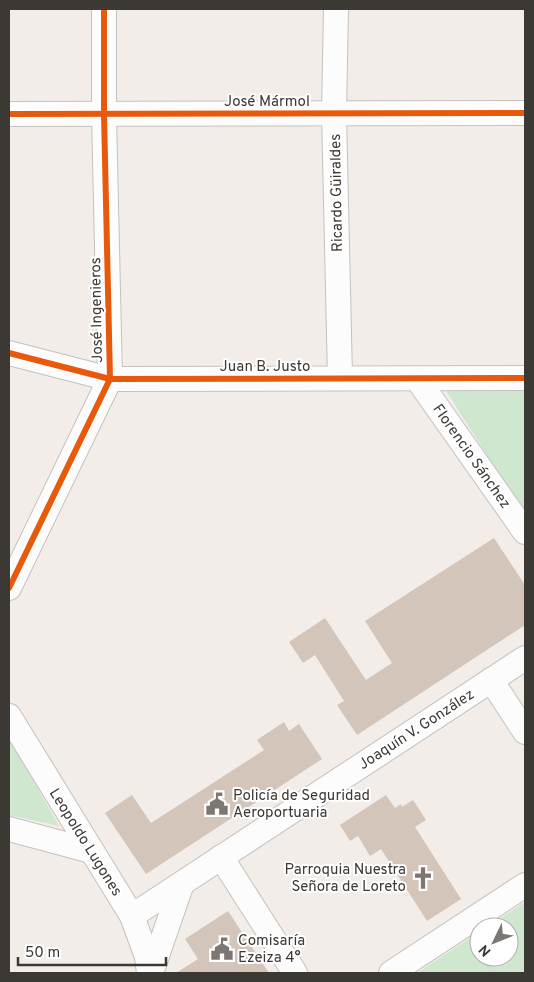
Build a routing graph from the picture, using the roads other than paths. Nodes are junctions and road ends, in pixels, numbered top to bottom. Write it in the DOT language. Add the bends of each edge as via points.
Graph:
graph roads {
  1 [pos="104,9"];
  2 [pos="336,9"];
  3 [pos="334,113"];
  4 [pos="525,113"];
  5 [pos="9,114"];
  6 [pos="104,115"];
  7 [pos="9,353"];
  8 [pos="340,378"];
  9 [pos="525,378"];
  10 [pos="110,379"];
  11 [pos="418,380"];
  12 [pos="525,532"];
  13 [pos="9,588"];
  14 [pos="525,658"];
  15 [pos="491,680"];
  16 [pos="9,716"];
  17 [pos="525,732"];
  18 [pos="9,829"];
  19 [pos="91,852"];
  20 [pos="221,857"];
  21 [pos="525,885"];
  22 [pos="181,886"];
  23 [pos="132,916"];
  24 [pos="150,973"];
  25 [pos="295,973"];
  26 [pos="391,973"];
  1 -- 6 [label="street, José Ingenieros"];
  2 -- 3 [label="street, Ricardo Güiraldes"];
  3 -- 4 [label="street, José Mármol"];
  3 -- 6 [label="street, José Mármol"];
  3 -- 8 [label="street, Ricardo Güiraldes"];
  5 -- 6 [label="street, José Mármol"];
  6 -- 10 [label="street, José Ingenieros"];
  7 -- 10 [label="street, Juan B. Justo"];
  8 -- 10 [label="street, Juan B. Justo"];
  8 -- 11 [label="street, Juan B. Justo"];
  9 -- 11 [label="street, Juan B. Justo"];
  10 -- 13 [label="street, José Ingenieros"];
  11 -- 12 [label="street, Florencio Sánchez"];
  14 -- 15 [label="street, Joaquín V. González"];
  15 -- 17 [label="street"];
  15 -- 20 [label="street, Joaquín V. González"];
  16 -- 19 [label="street, Leopoldo Lugones"];
  18 -- 19 [label="street"];
  19 -- 23 [label="street, Leopoldo Lugones"];
  20 -- 22 [label="street, Joaquín V. González"];
  20 -- 25 [label="street"];
  21 -- 26 [label="street"];
  22 -- 23 [label="street, Joaquín V. González"];
  22 -- 24 [label="street, Leopoldo Lugones"];
  23 -- 24 [label="street, Leopoldo Lugones"];
}
